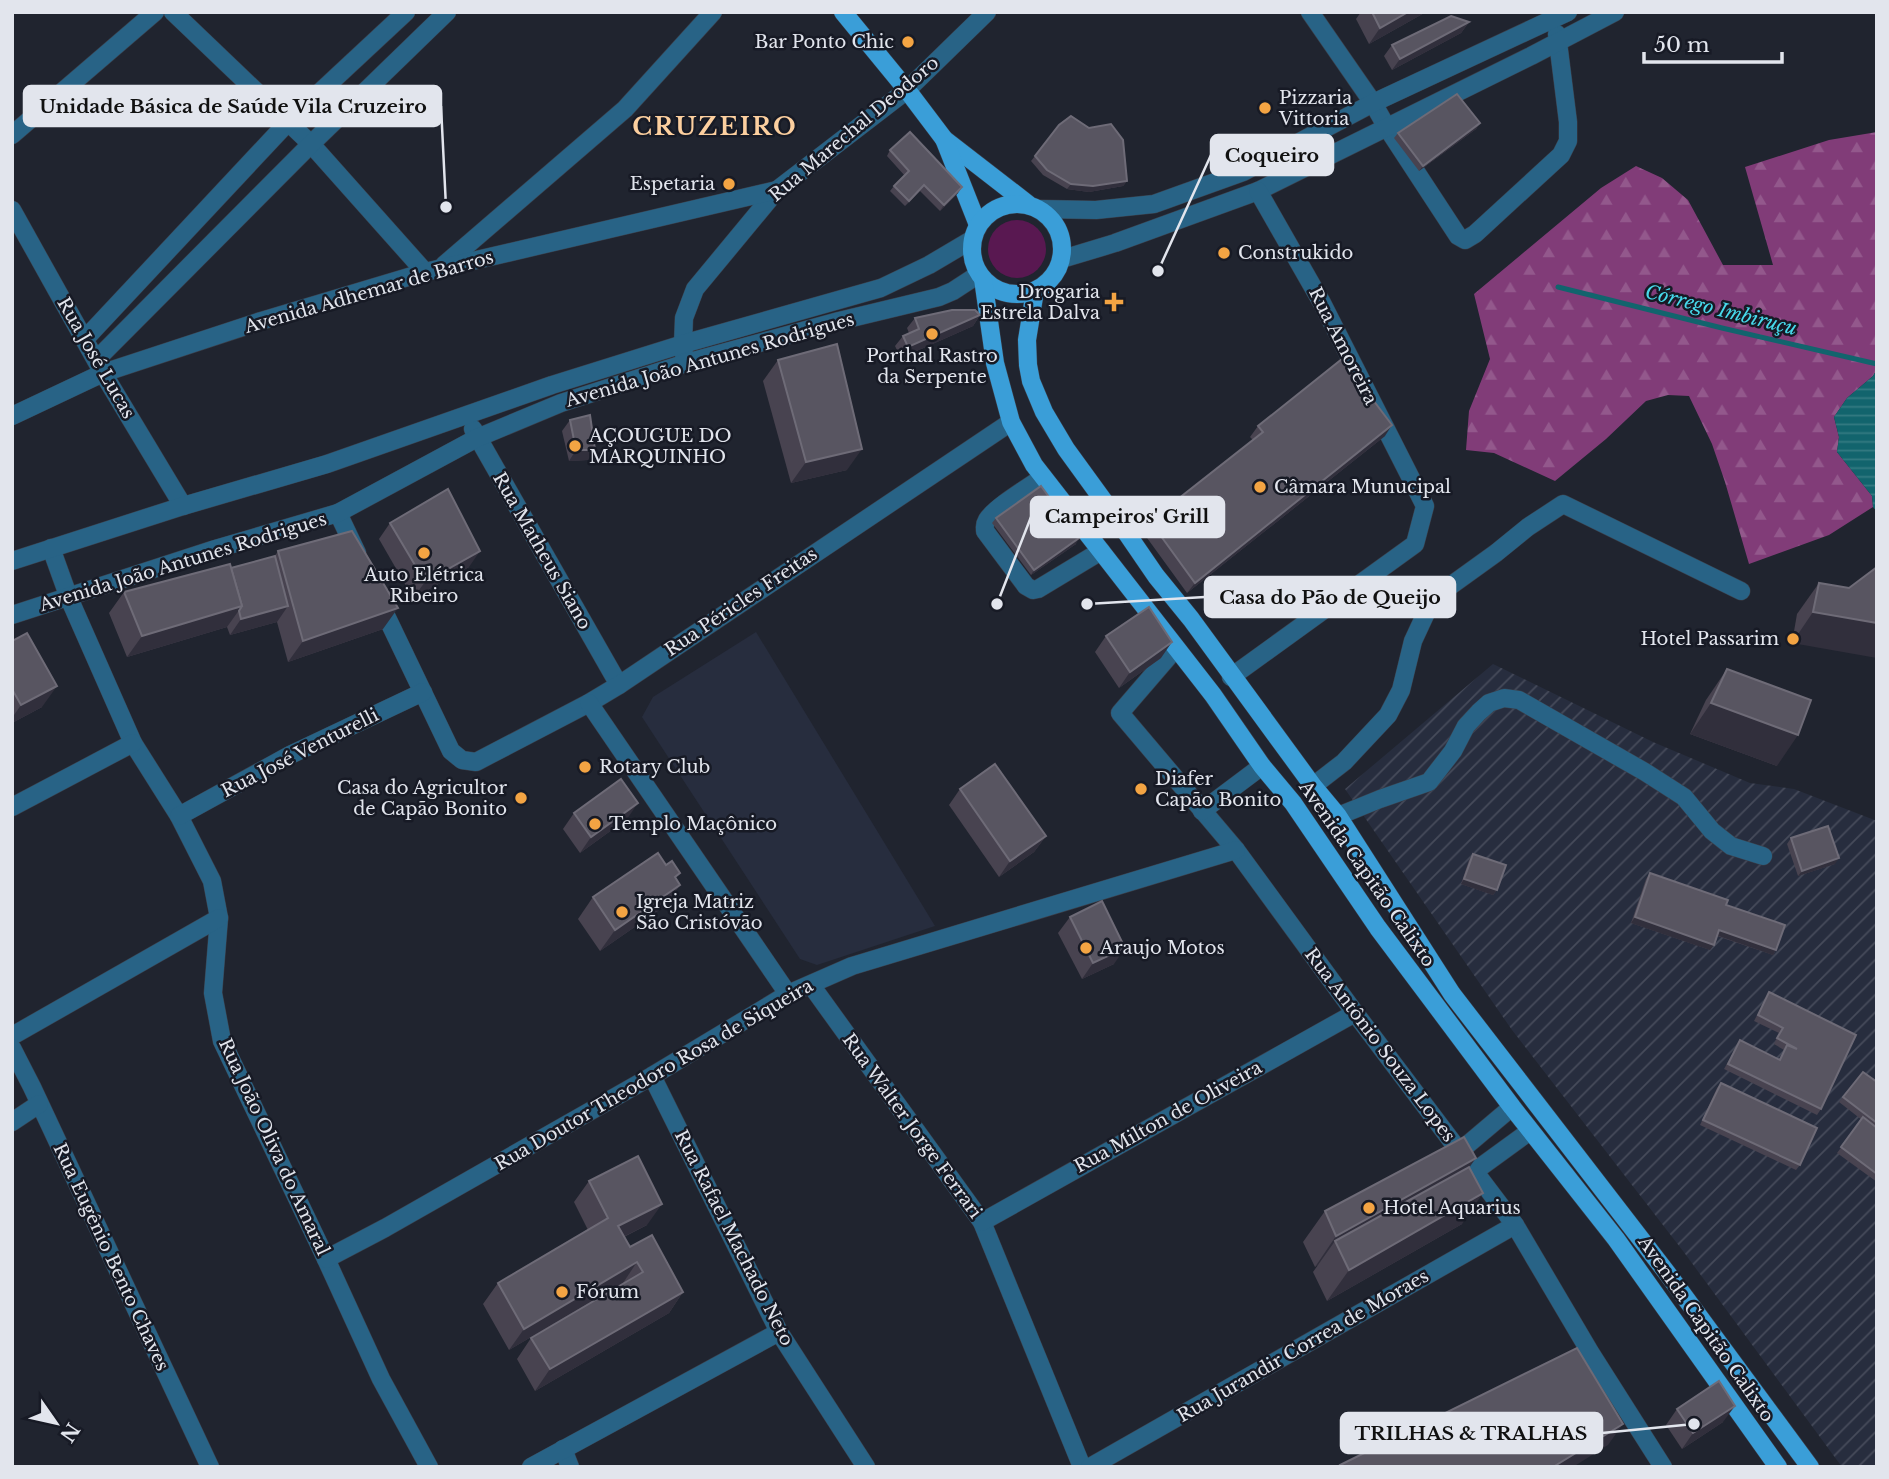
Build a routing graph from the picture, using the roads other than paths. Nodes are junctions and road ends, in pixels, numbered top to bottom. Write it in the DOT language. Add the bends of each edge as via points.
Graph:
graph roads {
  1 [pos="155,12"];
  2 [pos="173,12"];
  3 [pos="406,12"];
  4 [pos="447,12"];
  5 [pos="713,12"];
  6 [pos="843,12"];
  7 [pos="988,12"];
  8 [pos="1615,12"];
  9 [pos="1311,13"];
  10 [pos="1560,15"];
  11 [pos="1558,42"];
  12 [pos="907,90"];
  13 [pos="1373,103"];
  14 [pos="289,121"];
  15 [pos="1387,126"];
  16 [pos="12,135"];
  17 [pos="944,139"];
  18 [pos="312,144"];
  19 [pos="777,190"];
  20 [pos="1196,190"];
  21 [pos="1258,191"];
  22 [pos="1035,207"];
  23 [pos="12,210"];
  24 [pos="1204,211"];
  25 [pos="975,232"];
  26 [pos="1062,259"];
  27 [pos="433,269"];
  28 [pos="981,277"];
  29 [pos="1035,291"];
  30 [pos="85,339"];
  31 [pos="683,344"];
  32 [pos="686,363"];
  33 [pos="100,366"];
  34 [pos="467,415"];
  35 [pos="12,416"];
  36 [pos="1011,422"];
  37 [pos="477,438"];
  38 [pos="1043,477"];
  39 [pos="183,506"];
  40 [pos="338,513"];
  41 [pos="51,548"];
  42 [pos="1101,551"];
  43 [pos="12,561"];
  44 [pos="1741,591"];
  45 [pos="69,598"];
  46 [pos="12,615"];
  47 [pos="1176,648"];
  48 [pos="1231,677"];
  49 [pos="619,685"];
  50 [pos="423,692"];
  51 [pos="589,704"];
  52 [pos="133,743"];
  53 [pos="1262,766"];
  54 [pos="1312,786"];
  55 [pos="12,807"];
  56 [pos="1202,811"];
  57 [pos="179,816"];
  58 [pos="1338,816"];
  59 [pos="1236,850"];
  60 [pos="1763,856"];
  61 [pos="219,918"];
  62 [pos="811,985"];
  63 [pos="788,994"];
  64 [pos="1354,1013"];
  65 [pos="12,1036"];
  66 [pos="12,1048"];
  67 [pos="652,1076"];
  68 [pos="39,1104"];
  69 [pos="1512,1107"];
  70 [pos="12,1122"];
  71 [pos="1530,1130"];
  72 [pos="1460,1151"];
  73 [pos="1475,1171"];
  74 [pos="982,1223"];
  75 [pos="1516,1225"];
  76 [pos="326,1259"];
  77 [pos="779,1332"];
  78 [pos="563,1449"];
  79 [pos="1655,1464"];
  80 [pos="210,1467"];
  81 [pos="429,1467"];
  82 [pos="531,1467"];
  83 [pos="570,1467"];
  84 [pos="866,1467"];
  85 [pos="1082,1467"];
  86 [pos="1090,1467"];
  87 [pos="1778,1467"];
  88 [pos="1810,1467"];
  1 -- 16 [label="street"];
  2 -- 14 [label="street"];
  3 -- 14 [label="street"];
  4 -- 18 [label="street, Avenida Adhemar de Barros"];
  5 -- 27 [label="street" via="625,109"];
  6 -- 12 [label="main road"];
  7 -- 12 [label="street, Rua Marechal Deodoro"];
  8 -- 11 [label="street"];
  9 -- 13 [label="street"];
  10 -- 11 [label="street"];
  10 -- 13 [label="street"];
  11 -- 15 [label="street"];
  11 -- 15 [label="street" via="1568,141 1561,155 1465,240 1458,236"];
  12 -- 17 [label="main road"];
  12 -- 19 [label="street, Rua Marechal Deodoro"];
  13 -- 15 [label="street"];
  13 -- 20 [label="street" via="1243,172"];
  14 -- 18 [label="street"];
  14 -- 30 [label="street"];
  15 -- 21 [label="street"];
  17 -- 22 [label="main road"];
  17 -- 25 [label="main road"];
  18 -- 27 [label="street"];
  18 -- 33 [label="street, Avenida Adhemar de Barros"];
  19 -- 27 [label="street, Avenida Adhemar de Barros"];
  19 -- 31 [label="street, Rua Marechal Deodoro" via="695,289 684,318"];
  20 -- 22 [label="street" via="1154,204 1096,210"];
  20 -- 24 [label="street"];
  21 -- 24 [label="street"];
  21 -- 48 [label="street, Rua Amoreira" via="1322,303 1425,506 1415,544"];
  22 -- 25 [label="main road" via="1000,206 987,214"];
  22 -- 26 [label="main road" via="1060,231"];
  23 -- 30 [label="street, Rua José Lucas"];
  24 -- 26 [label="street"];
  25 -- 28 [label="main road" via="972,257"];
  25 -- 31 [label="street, Avenida João Antunes Rodrigues" via="929,265 881,288"];
  26 -- 29 [label="main road" via="1052,278"];
  27 -- 33 [label="street, Avenida Adhemar de Barros"];
  28 -- 29 [label="main road" via="1007,294"];
  28 -- 32 [label="street, Avenida João Antunes Rodrigues" via="939,297"];
  28 -- 36 [label="main road, Avenida Capitão Calixto" via="995,363"];
  29 -- 48 [label="main road, Avenida Capitão Calixto" via="1028,365 1044,412 1080,470"];
  30 -- 33 [label="street, Rua José Lucas"];
  31 -- 32 [label="street, Rua Marechal Deodoro"];
  31 -- 34 [label="street, Avenida João Antunes Rodrigues"];
  32 -- 37 [label="street, Avenida João Antunes Rodrigues" via="561,403"];
  33 -- 35 [label="street, Avenida Adhemar de Barros"];
  33 -- 39 [label="street, Rua José Lucas"];
  34 -- 37 [label="street, Rua Matheus Siano"];
  34 -- 39 [label="street, Avenida João Antunes Rodrigues" via="327,464"];
  36 -- 38 [label="main road, Avenida Capitão Calixto"];
  36 -- 49 [label="street, Rua Péricles Freitas"];
  37 -- 40 [label="street, Avenida João Antunes Rodrigues"];
  37 -- 49 [label="street, Rua Matheus Siano"];
  38 -- 42 [label="main road, Avenida Capitão Calixto"];
  38 -- 42 [label="street" via="988,517 984,525 1026,586 1038,589"];
  39 -- 41 [label="street, Avenida João Antunes Rodrigues"];
  40 -- 45 [label="street, Avenida João Antunes Rodrigues"];
  40 -- 50 [label="street"];
  41 -- 43 [label="street, Avenida João Antunes Rodrigues"];
  41 -- 45 [label="street, Rua João Oliva do Amaral"];
  42 -- 47 [label="main road, Avenida Capitão Calixto"];
  44 -- 54 [label="street" via="1563,504 1446,589 1417,632 1401,690 1388,715 1344,762"];
  45 -- 46 [label="street, Avenida João Antunes Rodrigues"];
  45 -- 52 [label="street, Rua João Oliva do Amaral"];
  47 -- 53 [label="main road, Avenida Capitão Calixto"];
  47 -- 56 [label="street, Rua Antônio Souza Lopes" via="1120,713"];
  48 -- 54 [label="main road, Avenida Capitão Calixto"];
  49 -- 51 [label="street, Rua Péricles Freitas"];
  50 -- 51 [label="street, Rua Péricles Freitas" via="451,751 462,760 476,762"];
  50 -- 57 [label="street, Rua José Venturelli" via="290,755"];
  51 -- 63 [label="street"];
  52 -- 55 [label="street"];
  52 -- 57 [label="street, Rua João Oliva do Amaral"];
  53 -- 56 [label="street"];
  53 -- 69 [label="main road, Avenida Capitão Calixto"];
  54 -- 58 [label="main road, Avenida Capitão Calixto"];
  56 -- 59 [label="street, Rua Antônio Souza Lopes"];
  57 -- 61 [label="street, Rua João Oliva do Amaral" via="212,881"];
  58 -- 60 [label="street" via="1429,782 1465,726 1489,704 1504,698 1519,700 1645,772 1684,797 1722,840"];
  58 -- 88 [label="main road, Avenida Capitão Calixto" via="1452,994"];
  59 -- 62 [label="street, Rua Doutor Theodoro Rosa de Siqueira" via="852,965"];
  59 -- 64 [label="street, Rua Antônio Souza Lopes"];
  61 -- 65 [label="street"];
  61 -- 76 [label="street, Rua João Oliva do Amaral" via="213,993 222,1041"];
  62 -- 63 [label="street, Rua Doutor Theodoro Rosa de Siqueira"];
  62 -- 74 [label="street, Rua Walter Jorge Ferrari"];
  63 -- 67 [label="street, Rua Doutor Theodoro Rosa de Siqueira"];
  64 -- 72 [label="street, Rua Antônio Souza Lopes"];
  64 -- 74 [label="street, Rua Milton de Oliveira"];
  66 -- 68 [label="street, Rua Eugênio Bento Chaves"];
  67 -- 76 [label="street, Rua Doutor Theodoro Rosa de Siqueira"];
  67 -- 77 [label="street, Rua Rafael Machado Neto"];
  68 -- 70 [label="street"];
  68 -- 80 [label="street, Rua Eugênio Bento Chaves"];
  69 -- 71 [label="main road, Avenida Capitão Calixto"];
  69 -- 72 [label="street"];
  71 -- 73 [label="street"];
  71 -- 87 [label="main road, Avenida Capitão Calixto" via="1616,1239"];
  72 -- 73 [label="street, Rua Antônio Souza Lopes"];
  73 -- 75 [label="street, Rua Antônio Souza Lopes"];
  74 -- 85 [label="street, Rua Walter Jorge Ferrari"];
  75 -- 79 [label="street, Rua Antônio Souza Lopes"];
  75 -- 86 [label="street, Rua Jurandir Correa de Moraes"];
  76 -- 81 [label="street, Rua João Oliva do Amaral" via="381,1379"];
  77 -- 78 [label="street"];
  77 -- 84 [label="street, Rua Rafael Machado Neto"];
  78 -- 82 [label="street"];
  78 -- 83 [label="street"];
}
